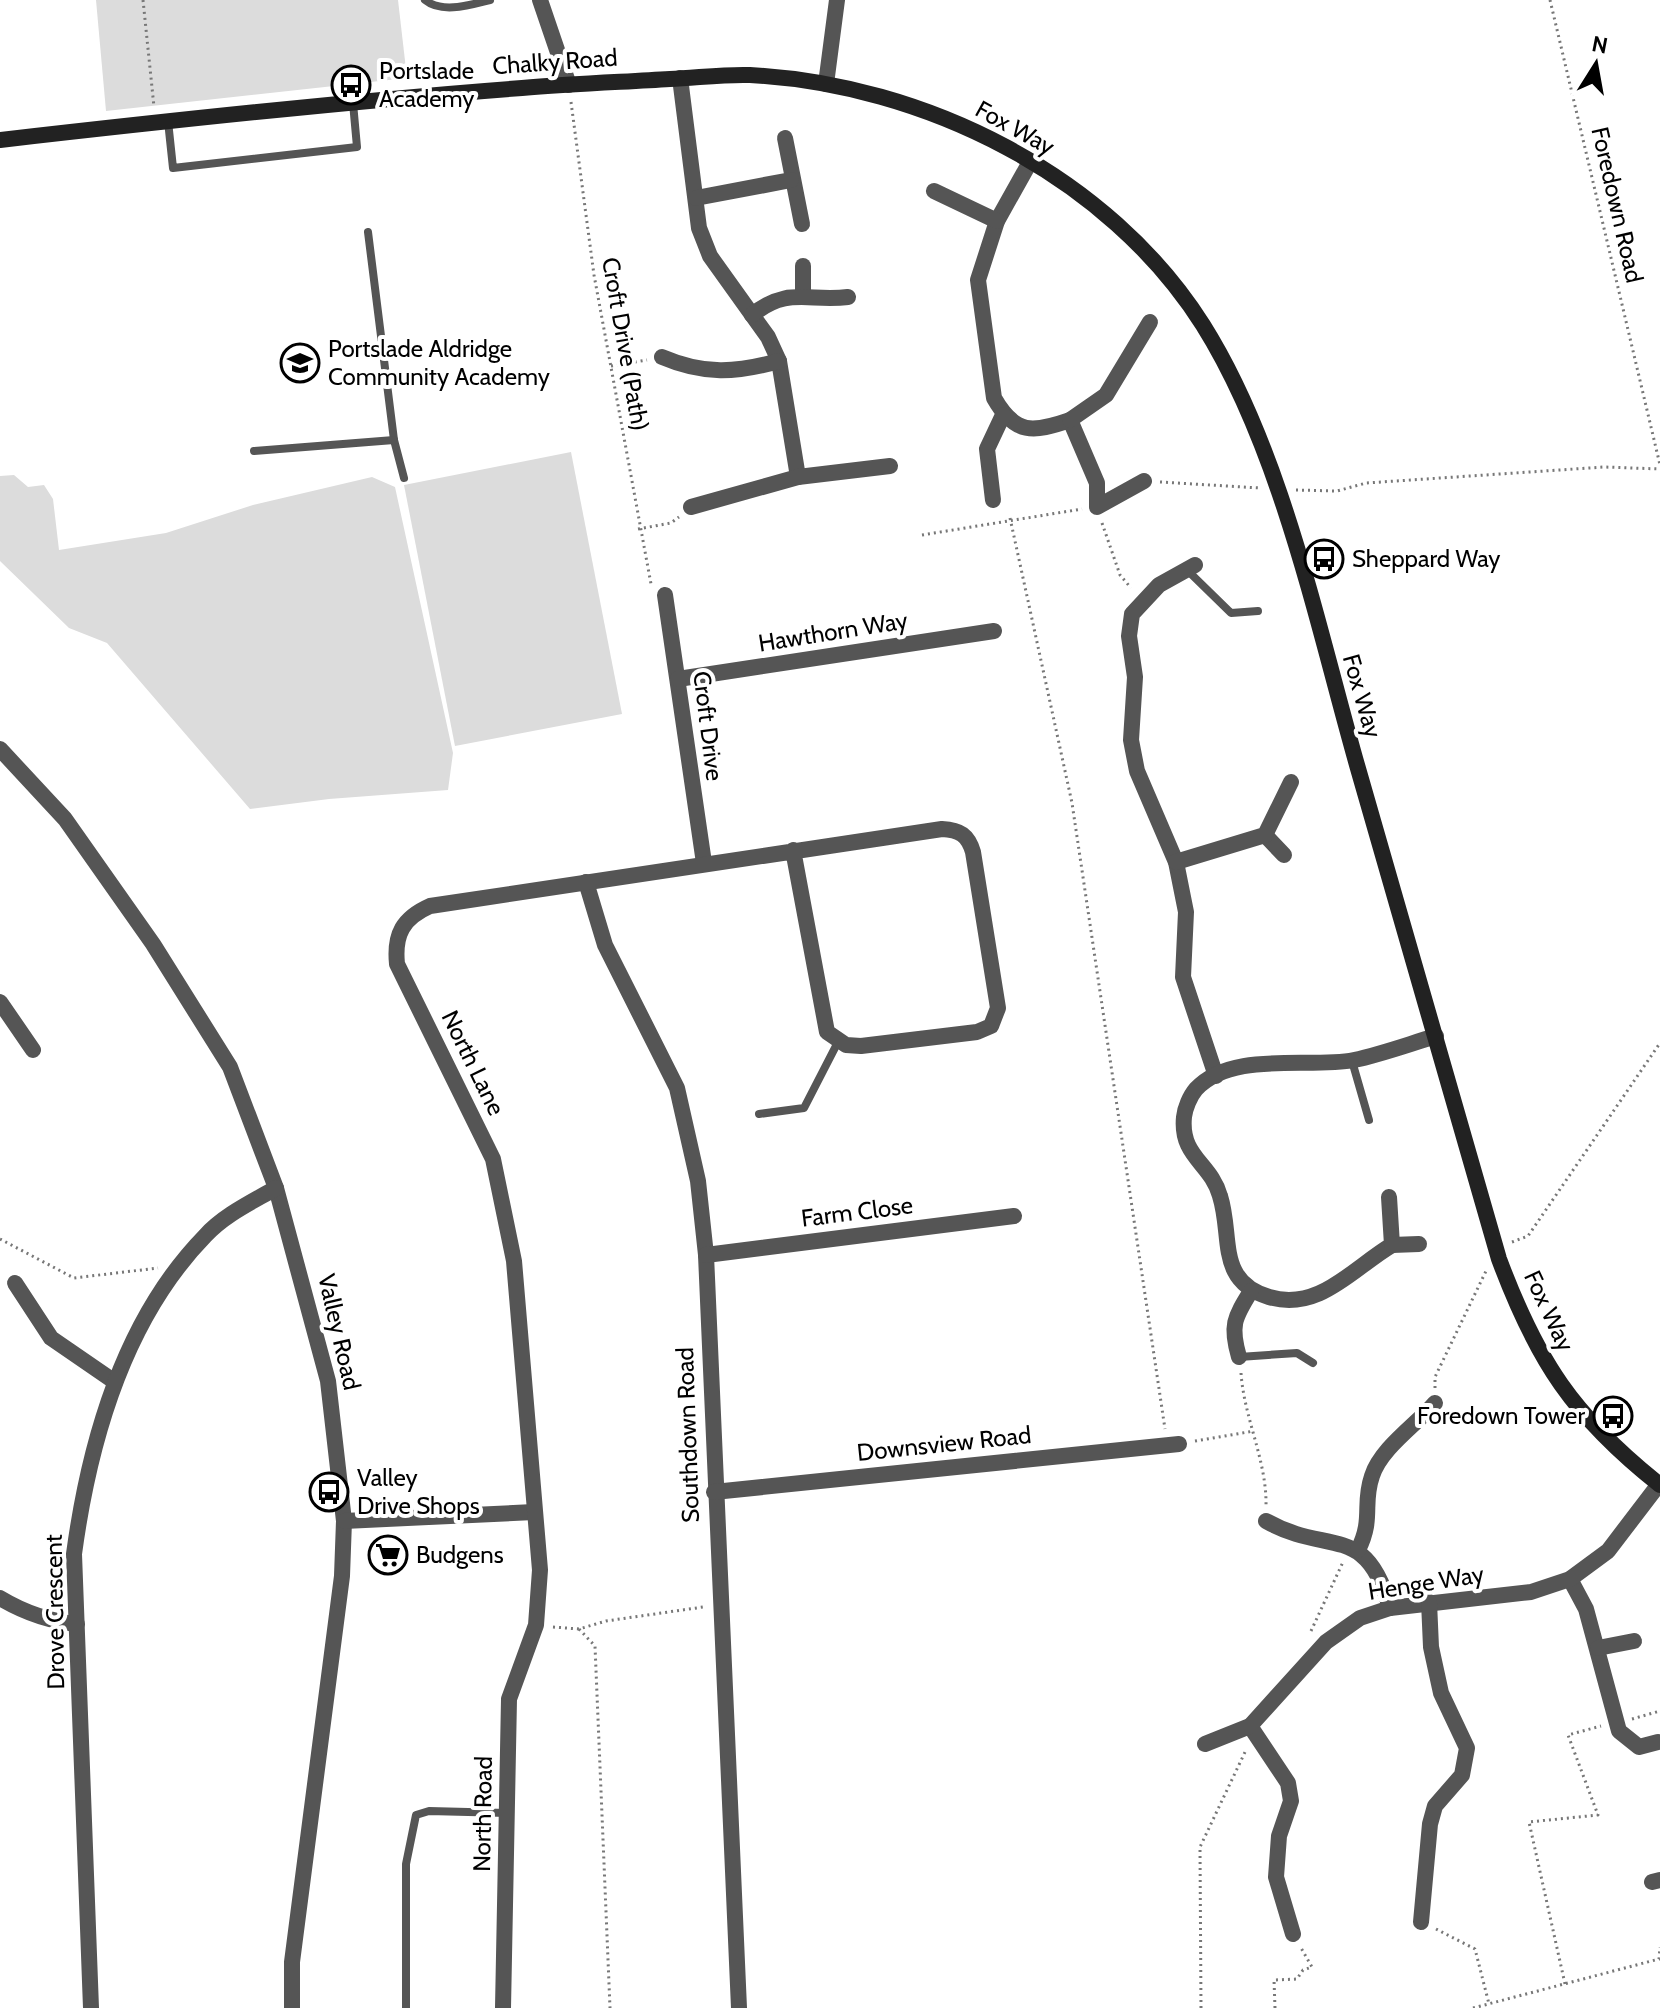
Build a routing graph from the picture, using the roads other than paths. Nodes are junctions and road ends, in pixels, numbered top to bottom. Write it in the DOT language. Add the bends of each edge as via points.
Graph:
graph roads {
  1 [pos="425,0"];
  2 [pos="490,0"];
  3 [pos="540,0"];
  4 [pos="837,0"];
  5 [pos="680,78"];
  6 [pos="826,84"];
  7 [pos="569,85"];
  8 [pos="353,103"];
  9 [pos="162,122"];
  10 [pos="785,138"];
  11 [pos="0,140"];
  12 [pos="1030,162"];
  13 [pos="791,180"];
  14 [pos="934,191"];
  15 [pos="696,198"];
  16 [pos="997,221"];
  17 [pos="802,224"];
  18 [pos="368,232"];
  19 [pos="803,266"];
  20 [pos="803,295"];
  21 [pos="848,297"];
  22 [pos="752,315"];
  23 [pos="1150,322"];
  24 [pos="662,357"];
  25 [pos="779,361"];
  26 [pos="1003,415"];
  27 [pos="1070,420"];
  28 [pos="394,440"];
  29 [pos="254,451"];
  30 [pos="890,466"];
  31 [pos="798,477"];
  32 [pos="404,478"];
  33 [pos="1144,481"];
  34 [pos="993,500"];
  35 [pos="691,507"];
  36 [pos="1191,567"];
  37 [pos="665,595"];
  38 [pos="1258,611"];
  39 [pos="994,631"];
  40 [pos="678,679"];
  41 [pos="0,749"];
  42 [pos="1291,782"];
  43 [pos="1265,835"];
  44 [pos="793,850"];
  45 [pos="1284,855"];
  46 [pos="1176,862"];
  47 [pos="704,863"];
  48 [pos="586,882"];
  49 [pos="0,1002"];
  50 [pos="1436,1036"];
  51 [pos="839,1040"];
  52 [pos="33,1050"];
  53 [pos="1352,1060"];
  54 [pos="1216,1076"];
  55 [pos="759,1114"];
  56 [pos="1369,1120"];
  57 [pos="276,1188"];
  58 [pos="1389,1197"];
  59 [pos="1014,1216"];
  60 [pos="1419,1244"];
  61 [pos="1392,1245"];
  62 [pos="706,1255"];
  63 [pos="15,1283"];
  64 [pos="1251,1291"];
  65 [pos="1239,1357"];
  66 [pos="1313,1363"];
  67 [pos="115,1382"];
  68 [pos="1435,1403"];
  69 [pos="1173,1444"];
  70 [pos="1660,1484"];
  71 [pos="714,1492"];
  72 [pos="534,1512"];
  73 [pos="344,1521"];
  74 [pos="1266,1521"];
  75 [pos="1353,1549"];
  76 [pos="1570,1579"];
  77 [pos="0,1598"];
  78 [pos="1429,1602"];
  79 [pos="1390,1608"];
  80 [pos="77,1624"];
  81 [pos="536,1625"];
  82 [pos="1634,1641"];
  83 [pos="1598,1648"];
  84 [pos="1252,1730"];
  85 [pos="1658,1742"];
  86 [pos="1205,1744"];
  87 [pos="508,1813"];
  88 [pos="1421,1922"];
  89 [pos="1293,1934"];
  90 [pos="91,2008"];
  91 [pos="292,2008"];
  92 [pos="406,2008"];
  93 [pos="503,2008"];
  94 [pos="739,2008"];
  1 -- 2 [label="lane" via="438,7"];
  3 -- 7 [label="street"];
  4 -- 6 [label="street"];
  5 -- 6 [label="street, Chalky Road" via="747,75"];
  5 -- 7 [label="street, Chalky Road"];
  5 -- 15 [label="street"];
  6 -- 12 [label="street, Fox Way" via="923,110 994,140"];
  7 -- 8 [label="street, Chalky Road"];
  8 -- 9 [label="street, Chalky Road"];
  8 -- 9 [label="lane" via="357,147 173,168"];
  9 -- 11 [label="street, Chalky Road"];
  10 -- 13 [label="street"];
  12 -- 16 [label="street"];
  12 -- 50 [label="street, Fox Way" via="1129,236 1175,286 1204,326 1240,394 1276,489"];
  13 -- 15 [label="street"];
  13 -- 17 [label="street"];
  14 -- 16 [label="street"];
  15 -- 22 [label="street" via="699,228 710,256"];
  16 -- 26 [label="street" via="982,259 978,300 994,398"];
  18 -- 28 [label="lane"];
  19 -- 20 [label="street"];
  20 -- 21 [label="street" via="825,300"];
  20 -- 22 [label="street" via="770,300"];
  22 -- 25 [label="street"];
  23 -- 27 [label="street" via="1106,395"];
  24 -- 25 [label="street" via="713,372 741,372"];
  25 -- 31 [label="street"];
  26 -- 27 [label="street" via="1022,429"];
  26 -- 34 [label="street" via="987,449"];
  27 -- 33 [label="street" via="1097,483 1097,507"];
  28 -- 29 [label="lane"];
  28 -- 32 [label="lane"];
  30 -- 31 [label="street"];
  31 -- 35 [label="street"];
  36 -- 38 [label="lane" via="1231,613"];
  36 -- 46 [label="street" via="1142,600 1132,614 1129,636 1135,677 1131,740 1137,771"];
  37 -- 40 [label="street, Croft Drive"];
  39 -- 40 [label="street, Hawthorn Way"];
  40 -- 47 [label="street, Croft Drive"];
  41 -- 57 [label="street, Valley Road" via="65,819 230,1067"];
  42 -- 43 [label="street"];
  43 -- 45 [label="street"];
  43 -- 46 [label="street"];
  44 -- 47 [label="street, North Lane"];
  44 -- 51 [label="street" via="823,1018 827,1032"];
  44 -- 51 [label="street, North Lane" via="942,829 964,834 973,852 997,1019 977,1032 861,1046"];
  46 -- 54 [label="street" via="1186,912 1183,977"];
  47 -- 48 [label="street, North Lane"];
  48 -- 62 [label="street, Southdown Road" via="605,945 677,1088 698,1181"];
  48 -- 72 [label="street, North Lane" via="430,906 411,915 395,945 397,964 493,1159 514,1261"];
  49 -- 52 [label="street"];
  50 -- 53 [label="street"];
  50 -- 70 [label="street, Fox Way" via="1519,1313 1545,1364 1587,1420"];
  51 -- 55 [label="lane" via="804,1108"];
  53 -- 54 [label="street" via="1264,1063"];
  53 -- 56 [label="lane"];
  54 -- 64 [label="street" via="1196,1089 1185,1108 1183,1133 1190,1154 1220,1193 1229,1261"];
  57 -- 67 [label="street, Drove Crescent" via="205,1235 173,1275"];
  57 -- 73 [label="street, Valley Road" via="328,1381"];
  58 -- 61 [label="street"];
  59 -- 62 [label="street, Farm Close"];
  60 -- 61 [label="street"];
  61 -- 64 [label="street" via="1317,1296 1273,1298"];
  62 -- 71 [label="street, Southdown Road"];
  63 -- 67 [label="street" via="51,1338"];
  64 -- 65 [label="street" via="1232,1333"];
  65 -- 66 [label="lane" via="1297,1353"];
  67 -- 80 [label="street, Drove Crescent" via="82,1494 74,1554"];
  68 -- 75 [label="street" via="1375,1468 1367,1531"];
  69 -- 71 [label="street, Downsview Road"];
  70 -- 76 [label="street, Henge Way" via="1608,1551"];
  71 -- 94 [label="street, Southdown Road"];
  72 -- 73 [label="street"];
  72 -- 81 [label="street, North Lane" via="540,1570"];
  73 -- 91 [label="street, Valley Road" via="342,1576 292,1962"];
  74 -- 75 [label="street"];
  75 -- 79 [label="street" via="1377,1568"];
  76 -- 78 [label="street, Henge Way" via="1531,1592"];
  76 -- 83 [label="street"];
  77 -- 80 [label="street" via="38,1617"];
  78 -- 79 [label="street, Henge Way"];
  78 -- 88 [label="street" via="1441,1693 1467,1748 1462,1775 1435,1806 1430,1824"];
  79 -- 84 [label="street, Henge Way" via="1360,1618 1326,1642"];
  80 -- 90 [label="street, Drove Crescent"];
  81 -- 87 [label="street, North Road" via="509,1699"];
  82 -- 83 [label="street"];
  83 -- 85 [label="street" via="1619,1731 1639,1747"];
  84 -- 86 [label="street, Henge Way"];
  84 -- 89 [label="street" via="1288,1783 1291,1801 1279,1836 1276,1877"];
  87 -- 92 [label="lane" via="416,1815 406,1864"];
  87 -- 93 [label="street, North Road"];
}
